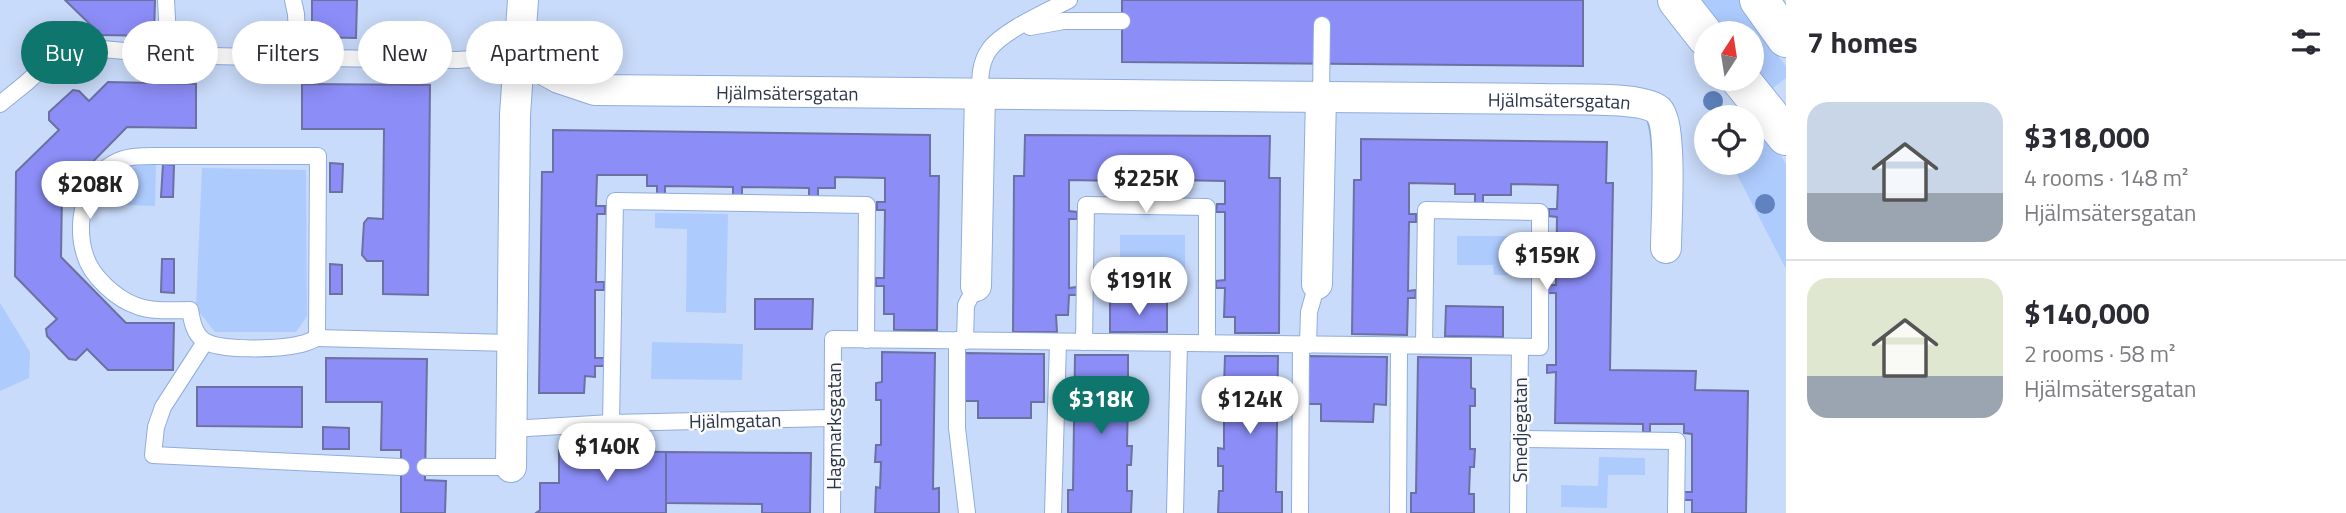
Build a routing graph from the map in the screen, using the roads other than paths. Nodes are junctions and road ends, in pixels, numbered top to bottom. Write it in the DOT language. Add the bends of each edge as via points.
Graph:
graph roads {
  1 [pos="166,0"];
  2 [pos="293,0"];
  3 [pos="523,0"];
  4 [pos="1069,0"];
  5 [pos="1677,0"];
  6 [pos="1759,0"];
  7 [pos="167,21"];
  8 [pos="296,21"];
  9 [pos="522,21"];
  10 [pos="1122,21"];
  11 [pos="1694,22"];
  12 [pos="1322,24"];
  13 [pos="1014,29"];
  14 [pos="1786,38"];
  15 [pos="122,52"];
  16 [pos="344,58"];
  17 [pos="466,59"];
  18 [pos="517,84"];
  19 [pos="577,84"];
  20 [pos="1750,91"];
  21 [pos="980,93"];
  22 [pos="1321,96"];
  23 [pos="0,104"];
  24 [pos="1786,136"];
  25 [pos="1666,248"];
  26 [pos="1317,284"];
  27 [pos="976,286"];
  28 [pos="317,338"];
  29 [pos="866,340"];
  30 [pos="961,341"];
  31 [pos="205,342"];
  32 [pos="1058,342"];
  33 [pos="1084,342"];
  34 [pos="512,343"];
  35 [pos="1179,343"];
  36 [pos="1207,343"];
  37 [pos="1304,345"];
  38 [pos="1399,346"];
  39 [pos="1424,346"];
  40 [pos="1520,347"];
  41 [pos="832,418"];
  42 [pos="611,423"];
  43 [pos="511,429"];
  44 [pos="1519,439"];
  45 [pos="401,467"];
  46 [pos="425,467"];
  47 [pos="511,467"];
  48 [pos="832,513"];
  49 [pos="967,513"];
  50 [pos="1054,513"];
  51 [pos="1175,513"];
  52 [pos="1300,513"];
  53 [pos="1398,513"];
  54 [pos="1518,513"];
  55 [pos="1676,513"];
  1 -- 7 [label="lane"];
  2 -- 8 [label="lane"];
  3 -- 9 [label="street"];
  4 -- 13 [label="lane"];
  5 -- 11 [label="main road"];
  6 -- 14 [label="main road"];
  10 -- 13 [label="lane" via="1063,21"];
  12 -- 22 [label="lane"];
  13 -- 21 [label="lane" via="988,51 980,71"];
  15 -- 23 [label="lane" via="80,47 61,51"];
  16 -- 17 [label="lane"];
  18 -- 34 [label="street"];
  19 -- 21 [label="street, Hjälmsätersgatan" via="595,90"];
  20 -- 24 [label="main road"];
  21 -- 22 [label="street, Hjälmsätersgatan"];
  21 -- 27 [label="street"];
  22 -- 25 [label="street, Hjälmsätersgatan" via="1645,104 1658,110 1667,139"];
  22 -- 26 [label="street"];
  26 -- 37 [label="lane"];
  27 -- 30 [label="lane" via="966,305"];
  28 -- 31 [label="lane" via="288,346 233,348"];
  28 -- 31 [label="lane" via="318,156 154,156 115,162 95,180 83,203 85,256 115,294 136,306 190,310 193,326"];
  28 -- 34 [label="lane"];
  29 -- 30 [label="lane"];
  29 -- 41 [label="lane, Hagmarksgatan" via="833,339"];
  29 -- 42 [label="lane" via="867,205 615,201"];
  30 -- 32 [label="lane"];
  30 -- 49 [label="lane" via="957,428"];
  31 -- 45 [label="lane" via="163,407 152,455"];
  32 -- 33 [label="lane"];
  32 -- 50 [label="lane"];
  33 -- 35 [label="lane"];
  33 -- 36 [label="lane" via="1086,205 1207,207"];
  34 -- 43 [label="street"];
  35 -- 36 [label="lane"];
  35 -- 51 [label="lane"];
  36 -- 37 [label="lane"];
  37 -- 38 [label="lane"];
  37 -- 52 [label="lane"];
  38 -- 39 [label="lane"];
  38 -- 53 [label="lane"];
  39 -- 40 [label="lane"];
  39 -- 40 [label="lane" via="1426,210 1540,212 1540,348"];
  40 -- 44 [label="lane, Smedjegatan"];
  41 -- 42 [label="lane, Hjälmgatan"];
  41 -- 48 [label="lane, Hagmarksgatan"];
  42 -- 43 [label="lane, Hjälmgatan"];
  43 -- 47 [label="street"];
  44 -- 54 [label="lane, Smedjegatan"];
  44 -- 55 [label="lane" via="1677,441"];
  46 -- 47 [label="lane"];
}
